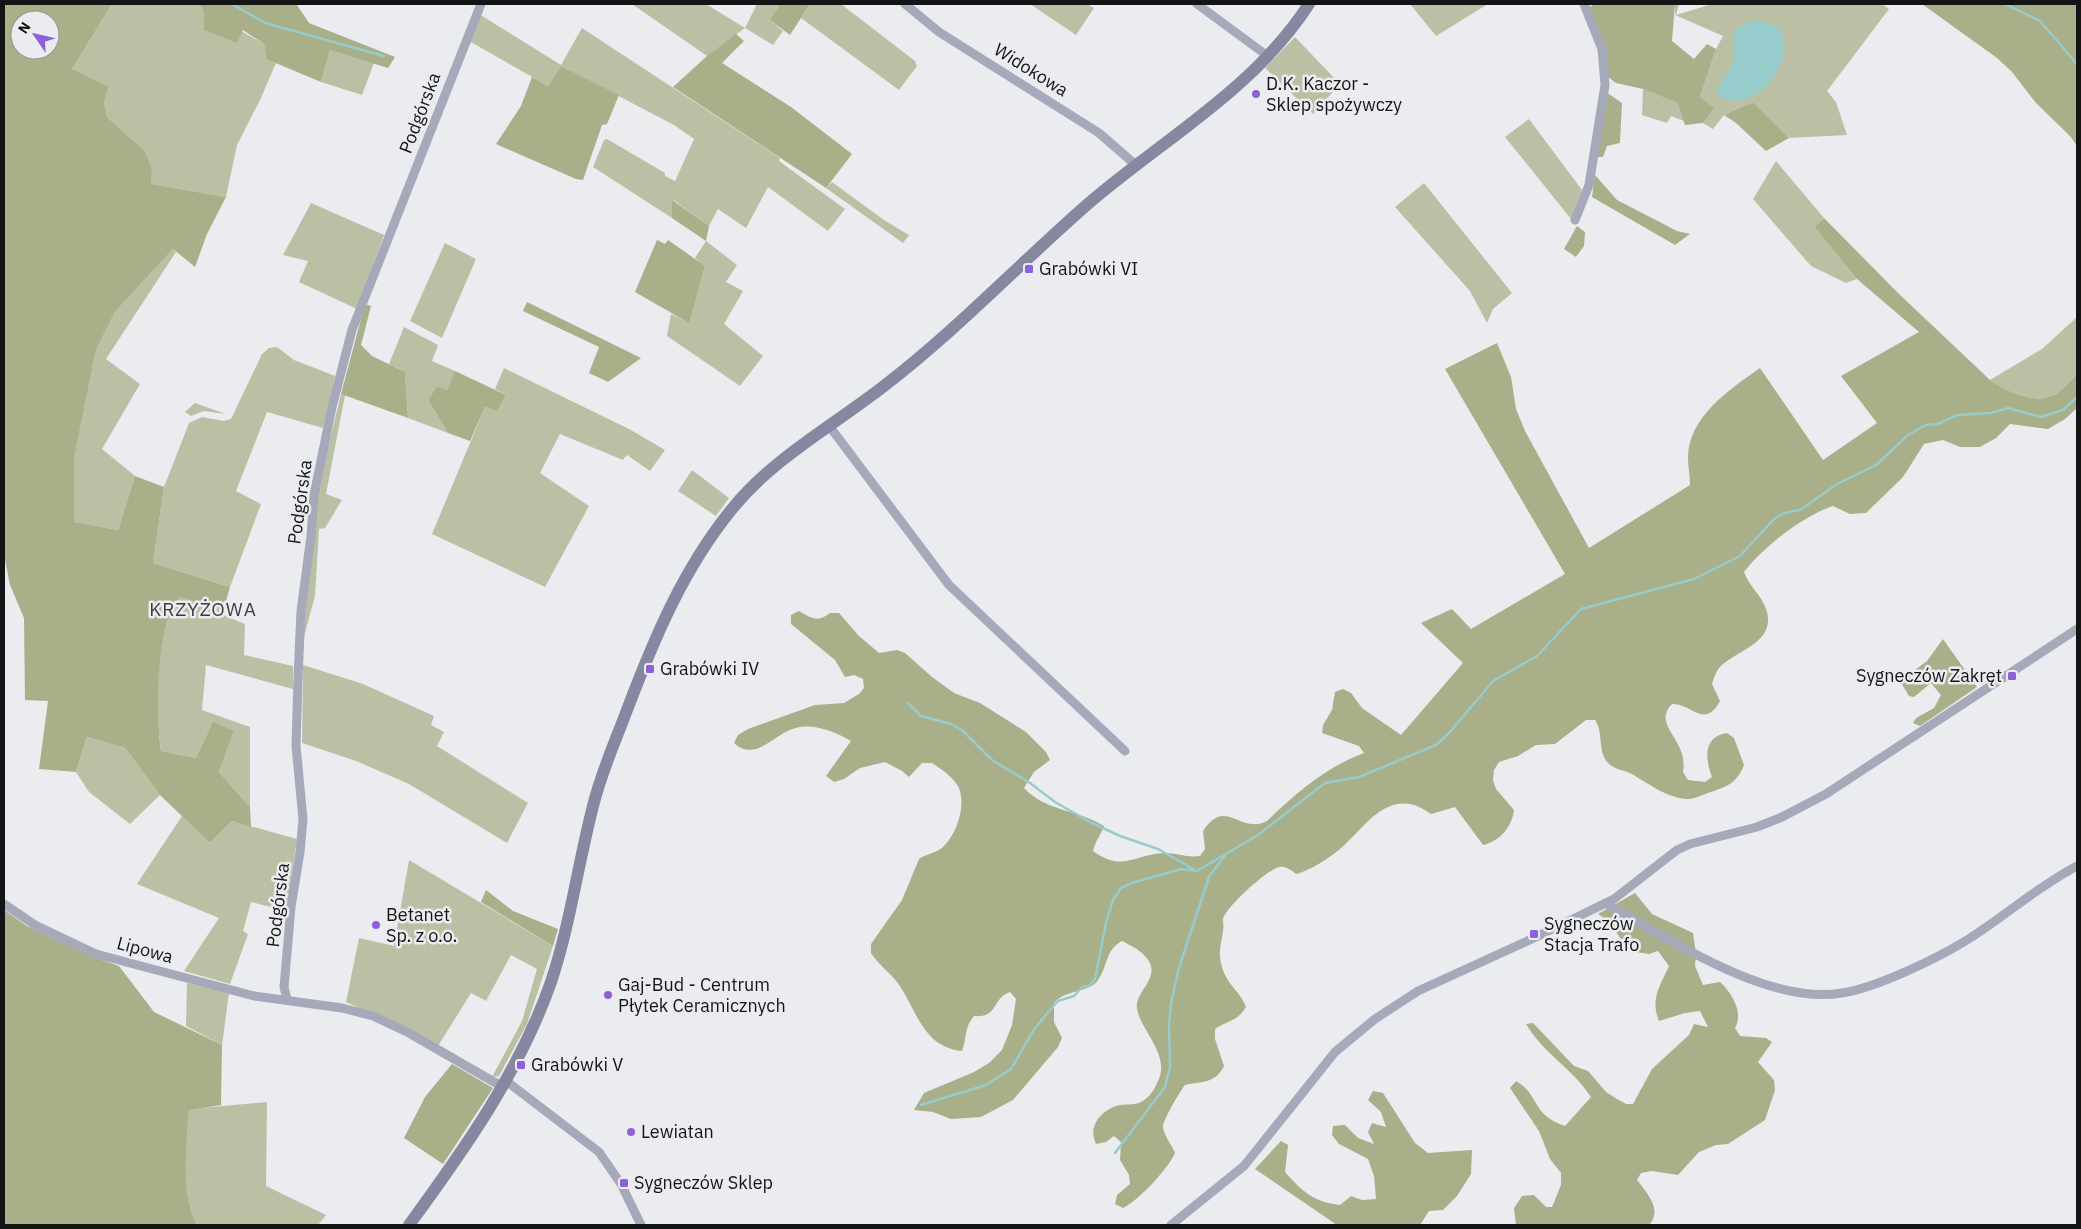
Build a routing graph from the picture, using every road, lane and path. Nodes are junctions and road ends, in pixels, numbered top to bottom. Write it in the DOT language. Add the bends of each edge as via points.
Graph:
graph roads {
  1 [pos="480,4"];
  2 [pos="906,4"];
  3 [pos="1197,4"];
  4 [pos="1309,4"];
  5 [pos="1584,4"];
  6 [pos="1269,57"];
  7 [pos="1137,166"];
  8 [pos="1575,220"];
  9 [pos="830,427"];
  10 [pos="2077,629"];
  11 [pos="1125,751"];
  12 [pos="2077,866"];
  13 [pos="1605,903"];
  14 [pos="4,904"];
  15 [pos="287,998"];
  16 [pos="503,1083"];
  17 [pos="409,1225"];
  18 [pos="641,1225"];
  19 [pos="1171,1225"];
  1 -- 15 [label="street, Podgórska" via="352,330 314,495 300,633 296,746 303,819 291,907 284,987"];
  2 -- 7 [label="street, Widokowa" via="940,32 1099,133"];
  3 -- 6 [label="street"];
  4 -- 6 [label="street"];
  5 -- 8 [label="street" via="1602,49 1605,85 1589,185"];
  6 -- 7 [label="street" via="1215,105"];
  7 -- 9 [label="street" via="1076,215 915,362"];
  9 -- 11 [label="street" via="949,585"];
  9 -- 16 [label="street" via="760,480 732,509 687,575 659,627 594,800 552,980 531,1033"];
  10 -- 13 [label="street" via="1826,794 1757,827 1677,850"];
  12 -- 13 [label="street" via="2050,880 1967,940 1868,987 1841,994 1786,990 1743,977 1719,967"];
  13 -- 19 [label="street" via="1418,991 1375,1019 1335,1052 1244,1166"];
  14 -- 15 [label="street, Lipowa" via="34,925 96,954 254,996"];
  15 -- 16 [label="street, Lipowa" via="373,1016"];
  16 -- 17 [label="street" via="463,1150"];
  16 -- 18 [label="street, Lipowa" via="599,1152 621,1184"];
}
